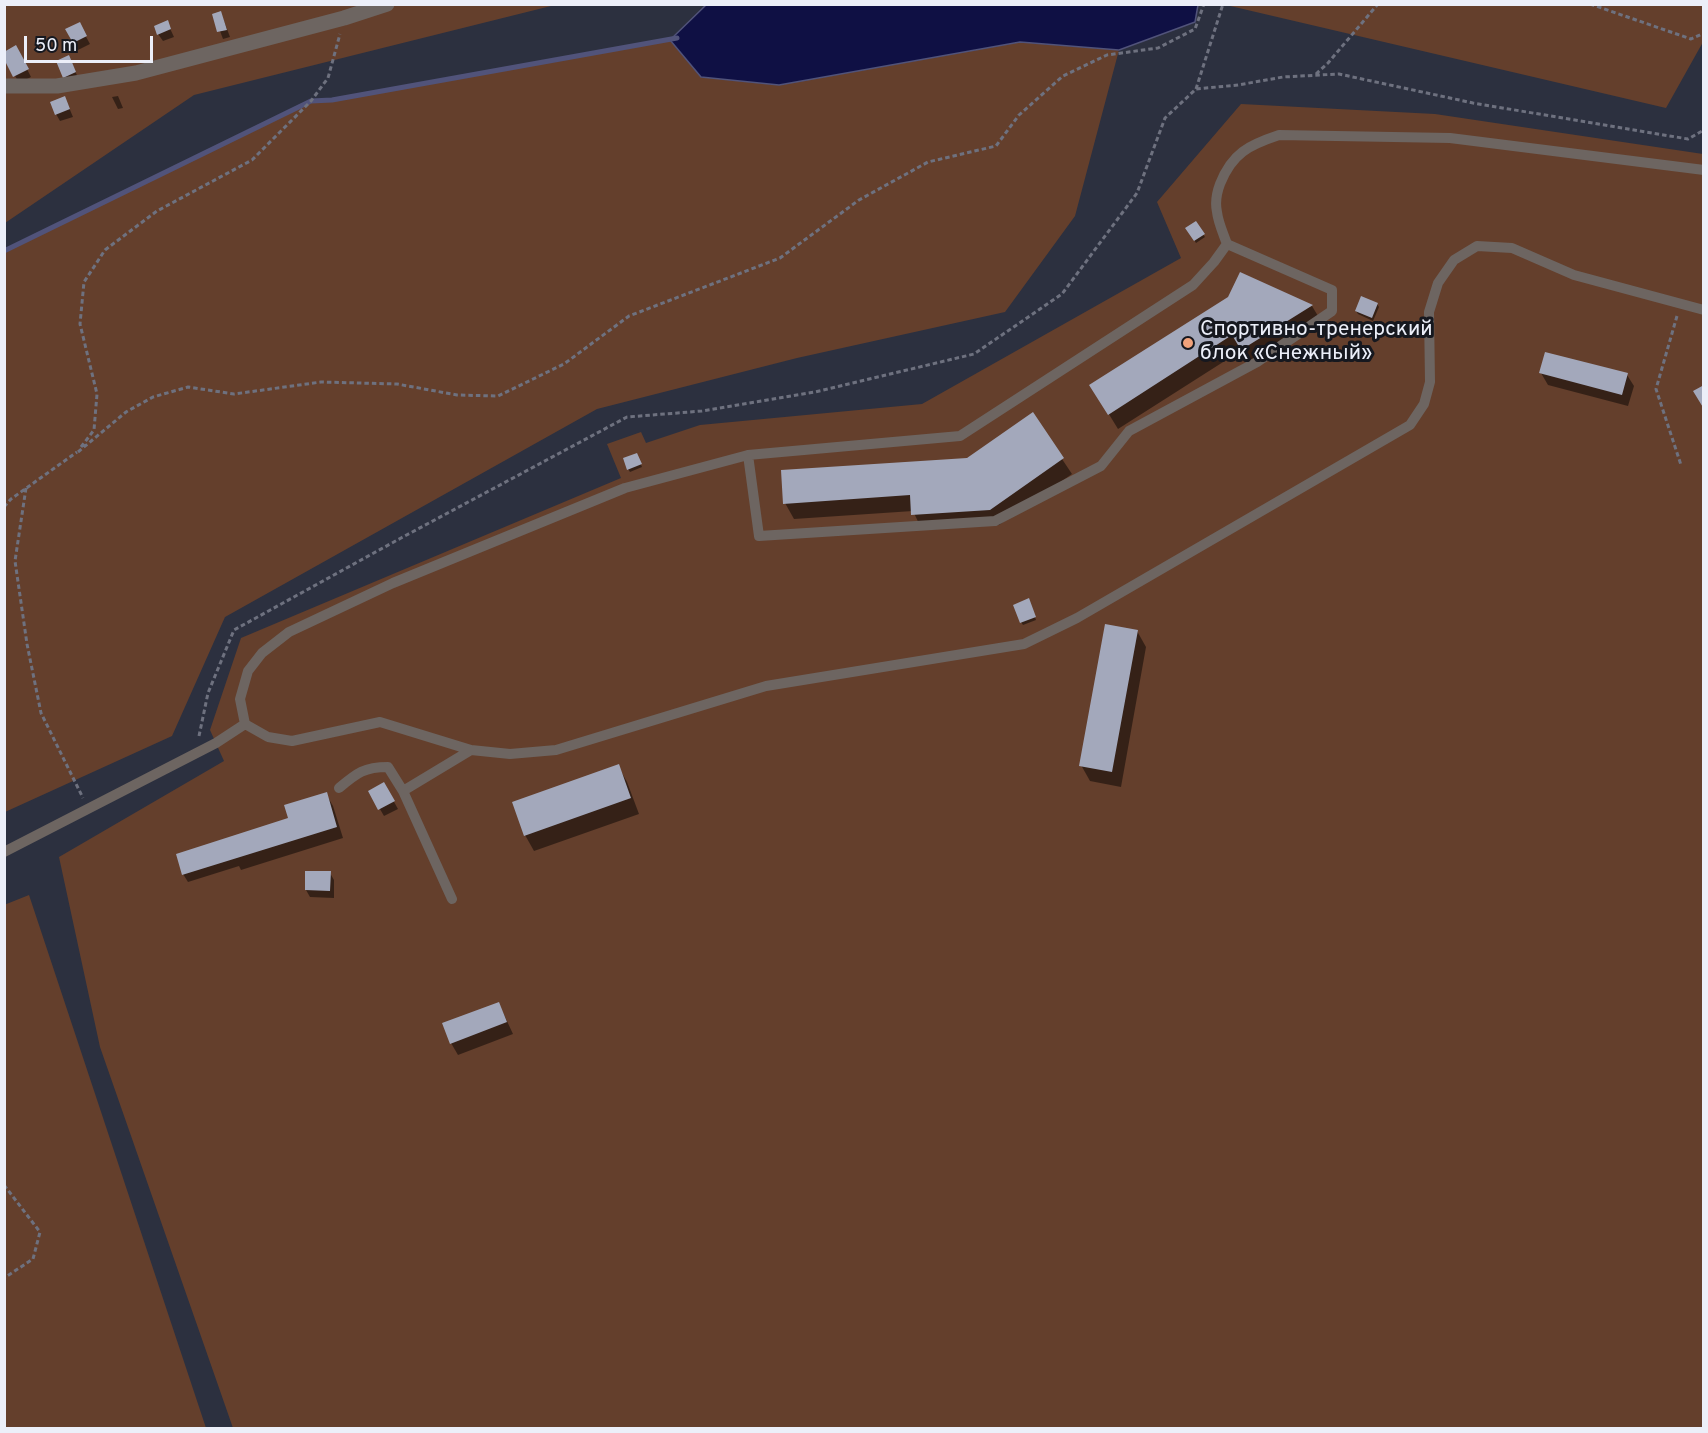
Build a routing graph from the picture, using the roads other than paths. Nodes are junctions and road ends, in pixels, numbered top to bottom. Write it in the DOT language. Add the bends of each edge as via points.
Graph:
graph roads {
  1 [pos="387,4"];
  2 [pos="4,86"];
  3 [pos="1704,170"];
  4 [pos="1227,244"];
  5 [pos="1704,310"];
  6 [pos="748,455"];
  7 [pos="245,724"];
  8 [pos="471,750"];
  9 [pos="339,788"];
  10 [pos="403,791"];
  11 [pos="4,852"];
  12 [pos="452,899"];
  1 -- 2 [label="street" via="136,73 57,86"];
  3 -- 4 [label="lane" via="1450,138 1280,135 1259,141 1226,167 1217,191 1216,211"];
  4 -- 6 [label="lane" via="1193,285 960,436"];
  4 -- 6 [label="lane" via="1332,290 1332,311 1257,362 1129,431 1101,466 995,521 759,536"];
  5 -- 8 [label="lane" via="1574,275 1512,248 1477,246 1454,260 1438,283 1430,312 1430,382 1424,404 1410,424 1067,623 1024,644 766,686 556,750 510,754"];
  6 -- 7 [label="lane" via="625,488 393,582 289,632 262,653 248,671 240,699"];
  7 -- 8 [label="lane" via="268,737 292,741 380,722"];
  7 -- 11 [label="lane" via="216,743"];
  8 -- 10 [label="lane"];
  9 -- 10 [label="lane" via="370,767 388,767"];
  10 -- 12 [label="lane"];
}
